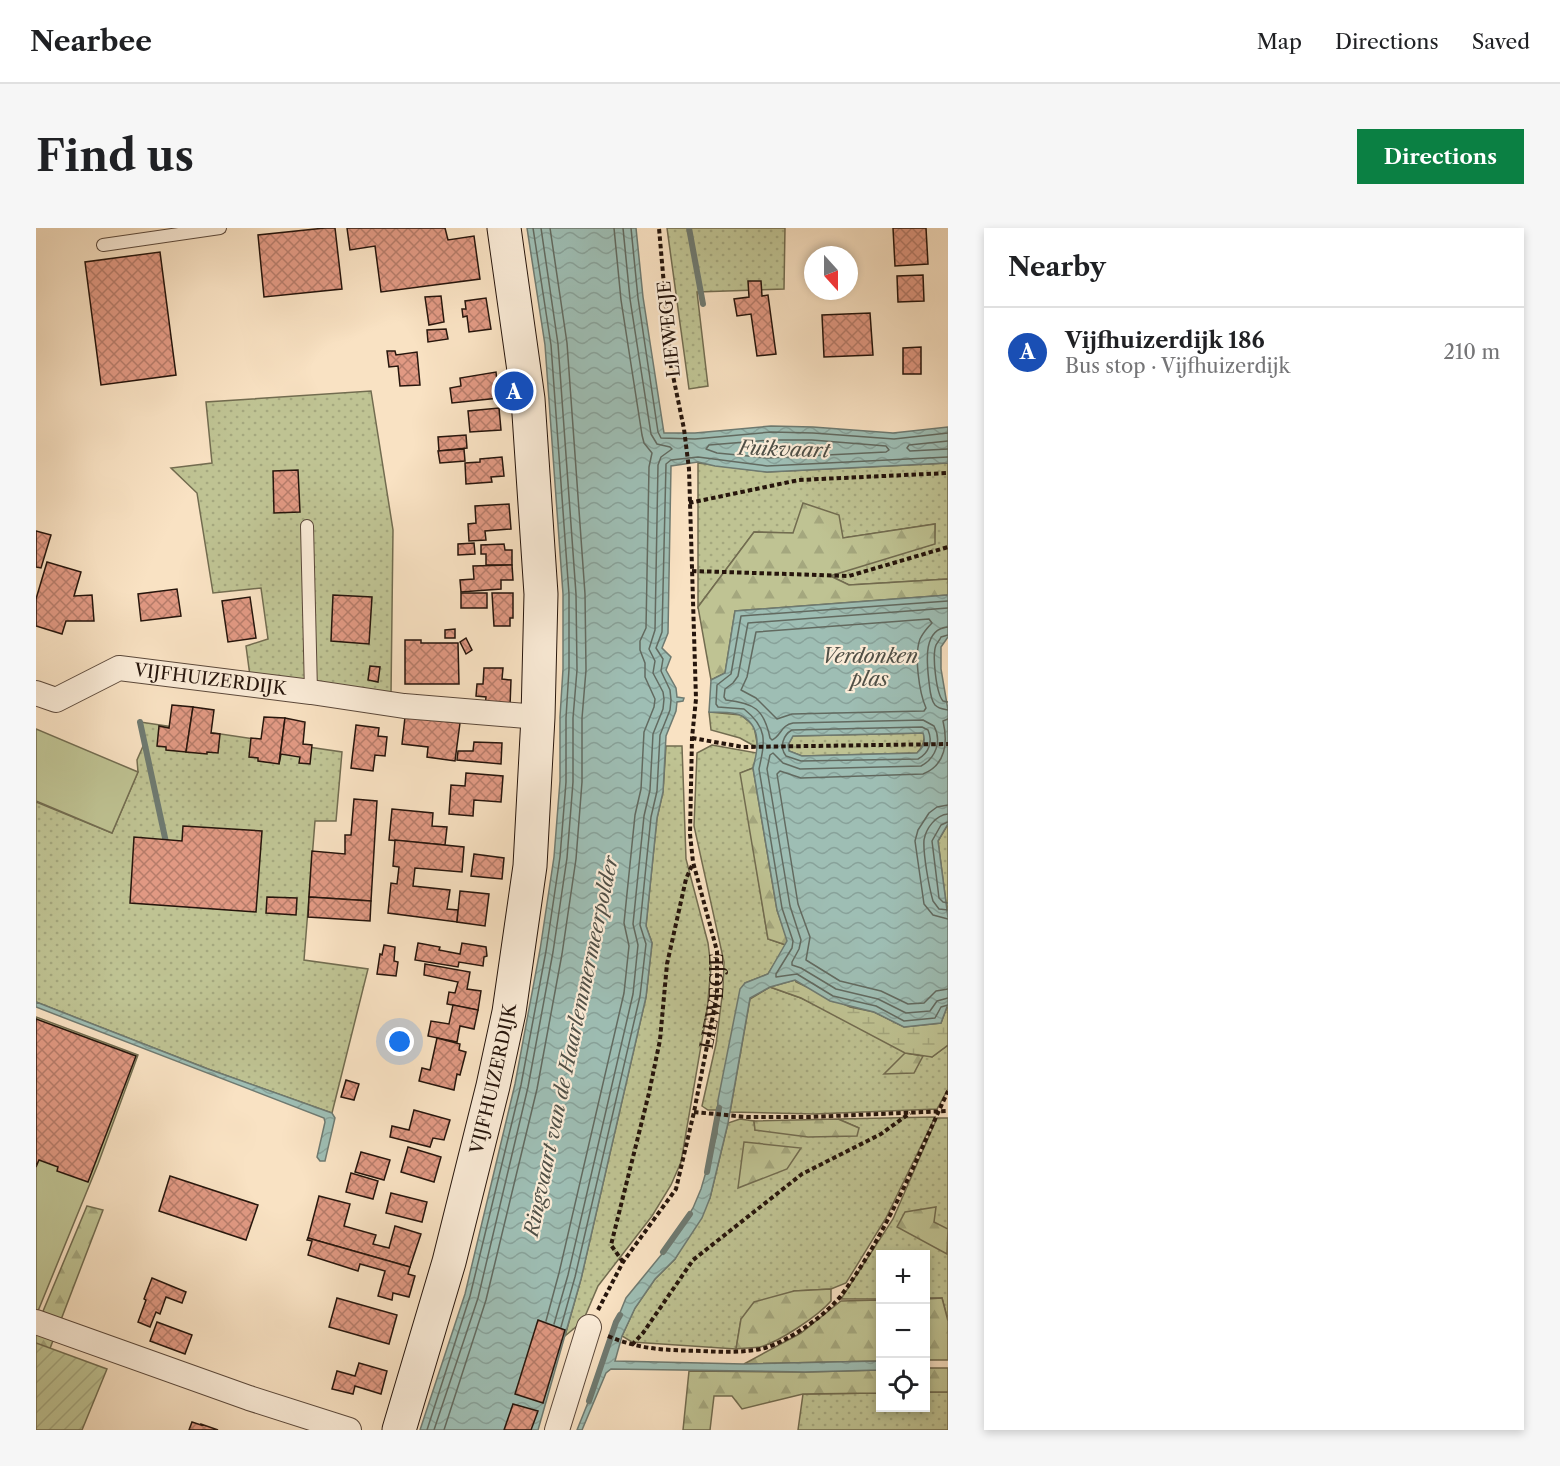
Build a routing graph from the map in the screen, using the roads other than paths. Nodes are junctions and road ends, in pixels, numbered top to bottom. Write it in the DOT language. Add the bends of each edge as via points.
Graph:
graph roads {
  1 [pos="220,228"];
  2 [pos="504,228"];
  3 [pos="103,245"];
  4 [pos="307,526"];
  5 [pos="311,692"];
  6 [pos="36,693"];
  7 [pos="538,717"];
  8 [pos="36,1322"];
  9 [pos="594,1330"];
  10 [pos="349,1430"];
  11 [pos="399,1430"];
  12 [pos="556,1430"];
  1 -- 3 [label="lane"];
  2 -- 7 [label="street, VIJFHUIZERDIJK" via="528,399 540,571"];
  4 -- 5 [label="lane"];
  5 -- 6 [label="street, VIJFHUIZERDIJK" via="119,668 56,700"];
  5 -- 7 [label="street, VIJFHUIZERDIJK" via="404,706"];
  7 -- 11 [label="street, VIJFHUIZERDIJK" via="530,866 509,1012 449,1262"];
  8 -- 10 [label="street"];
  9 -- 12 [label="street"];
}
